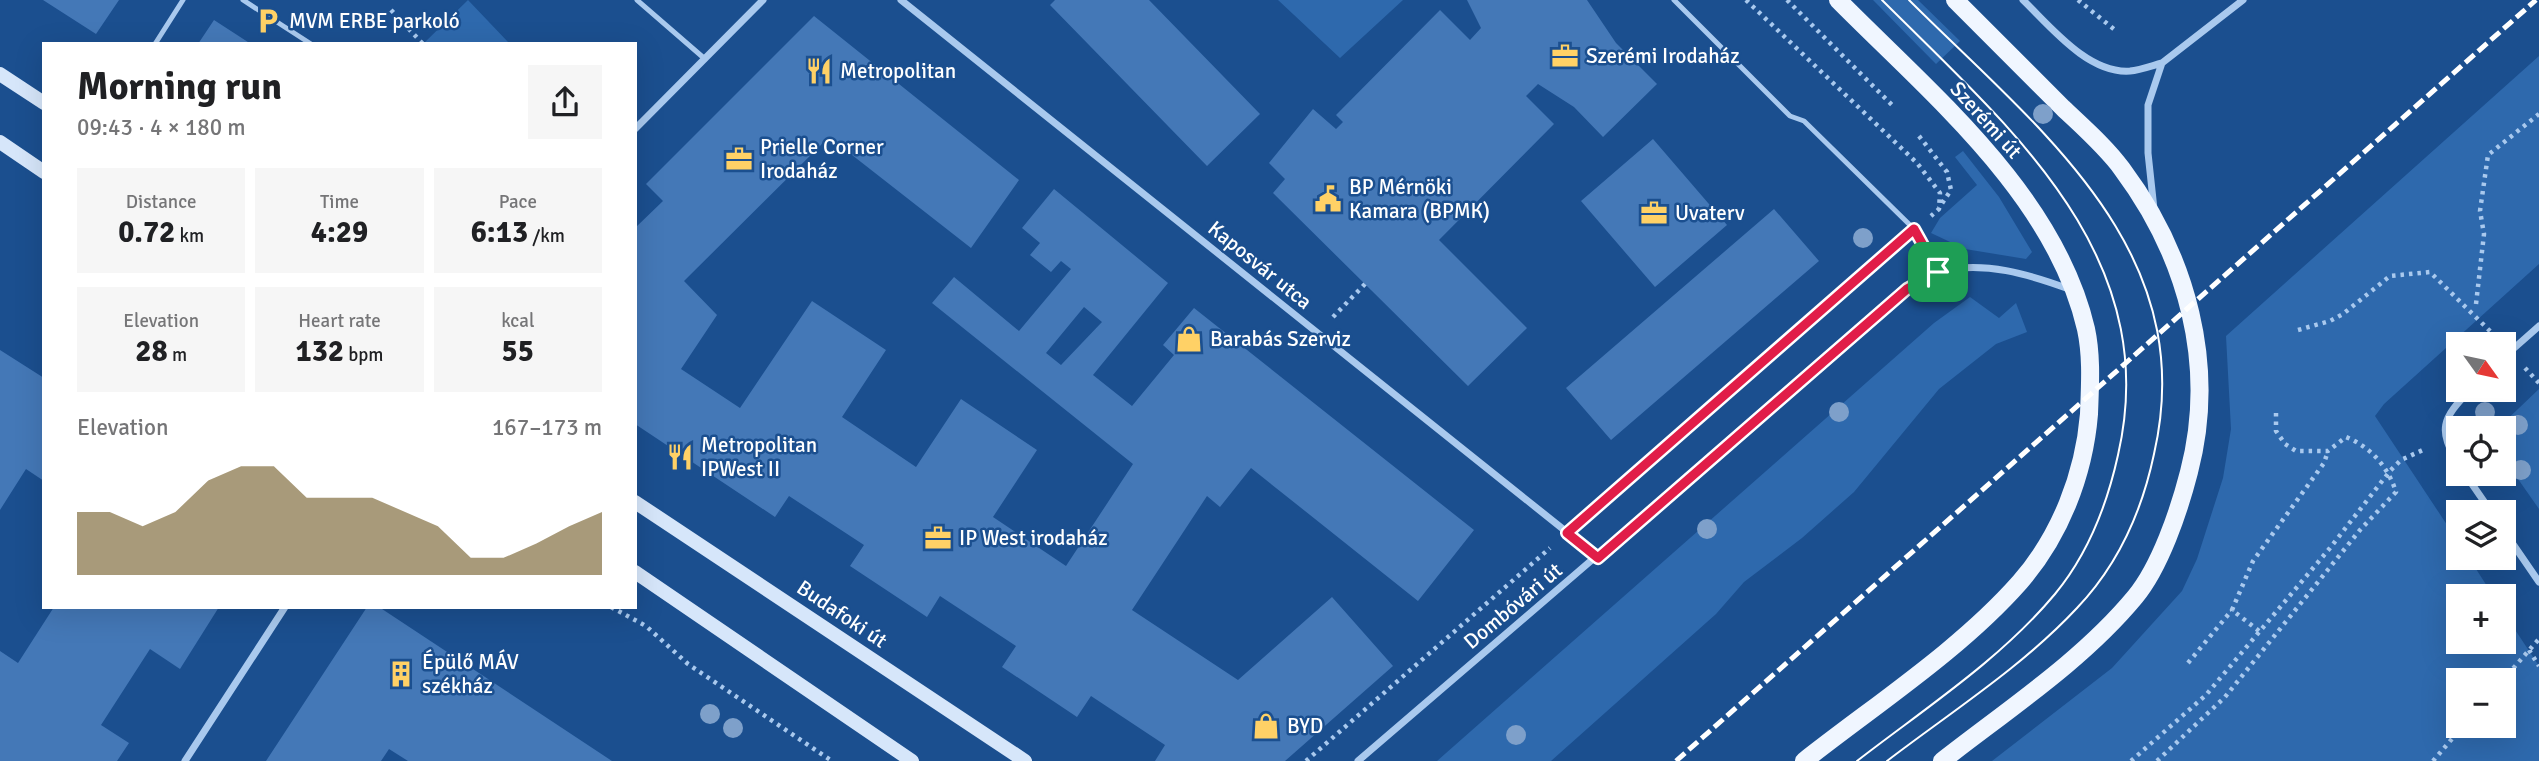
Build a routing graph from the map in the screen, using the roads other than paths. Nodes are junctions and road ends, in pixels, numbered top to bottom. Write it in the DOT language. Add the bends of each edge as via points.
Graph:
graph roads {
  1 [pos="183,0"];
  2 [pos="243,0"];
  3 [pos="637,0"];
  4 [pos="763,0"];
  5 [pos="901,0"];
  6 [pos="1674,0"];
  7 [pos="1838,0"];
  8 [pos="1955,0"];
  9 [pos="2022,0"];
  10 [pos="2243,0"];
  11 [pos="156,42"];
  12 [pos="308,42"];
  13 [pos="705,59"];
  14 [pos="2162,63"];
  15 [pos="0,74"];
  16 [pos="42,102"];
  17 [pos="637,127"];
  18 [pos="0,142"];
  19 [pos="42,171"];
  20 [pos="2155,215"];
  21 [pos="1938,272"];
  22 [pos="2073,291"];
  23 [pos="2539,326"];
  24 [pos="2516,346"];
  25 [pos="2459,402"];
  26 [pos="2448,416"];
  27 [pos="2446,420"];
  28 [pos="2446,442"];
  29 [pos="637,503"];
  30 [pos="2516,548"];
  31 [pos="1598,558"];
  32 [pos="637,573"];
  33 [pos="2539,582"];
  34 [pos="284,609"];
  35 [pos="185,761"];
  36 [pos="912,761"];
  37 [pos="1025,761"];
  38 [pos="1358,761"];
  39 [pos="1804,761"];
  40 [pos="1941,761"];
  1 -- 11 [label="lane"];
  2 -- 12 [label="lane"];
  3 -- 13 [label="lane"];
  4 -- 13 [label="street"];
  5 -- 31 [label="street, Kaposvár utca"];
  6 -- 21 [label="lane" via="1790,116 1804,121 1914,229"];
  7 -- 22 [label="main road, Szerémi út" via="2018,189 2051,239"];
  8 -- 20 [label="main road" via="2120,166"];
  9 -- 14 [label="street" via="2102,66 2129,71"];
  10 -- 14 [label="street"];
  13 -- 17 [label="street"];
  14 -- 20 [label="street" via="2148,105"];
  15 -- 16 [label="main road"];
  18 -- 19 [label="main road"];
  20 -- 40 [label="main road" via="2193,316 2201,375 2197,441 2183,496 2137,596 2103,631"];
  21 -- 22 [label="street, Dombóvári út" via="1992,268 2024,273"];
  21 -- 31 [label="street, Dombóvári út" via="1907,289"];
  22 -- 39 [label="main road, Szerémi út" via="2091,362 2088,425 2073,489 2046,547 1984,618"];
  23 -- 24 [label="street"];
  25 -- 26 [label="street"];
  27 -- 28 [label="street"];
  29 -- 37 [label="main road, Budafoki út"];
  30 -- 33 [label="street"];
  31 -- 38 [label="street, Dombóvári út"];
  32 -- 36 [label="main road"];
  34 -- 35 [label="street"];
}
